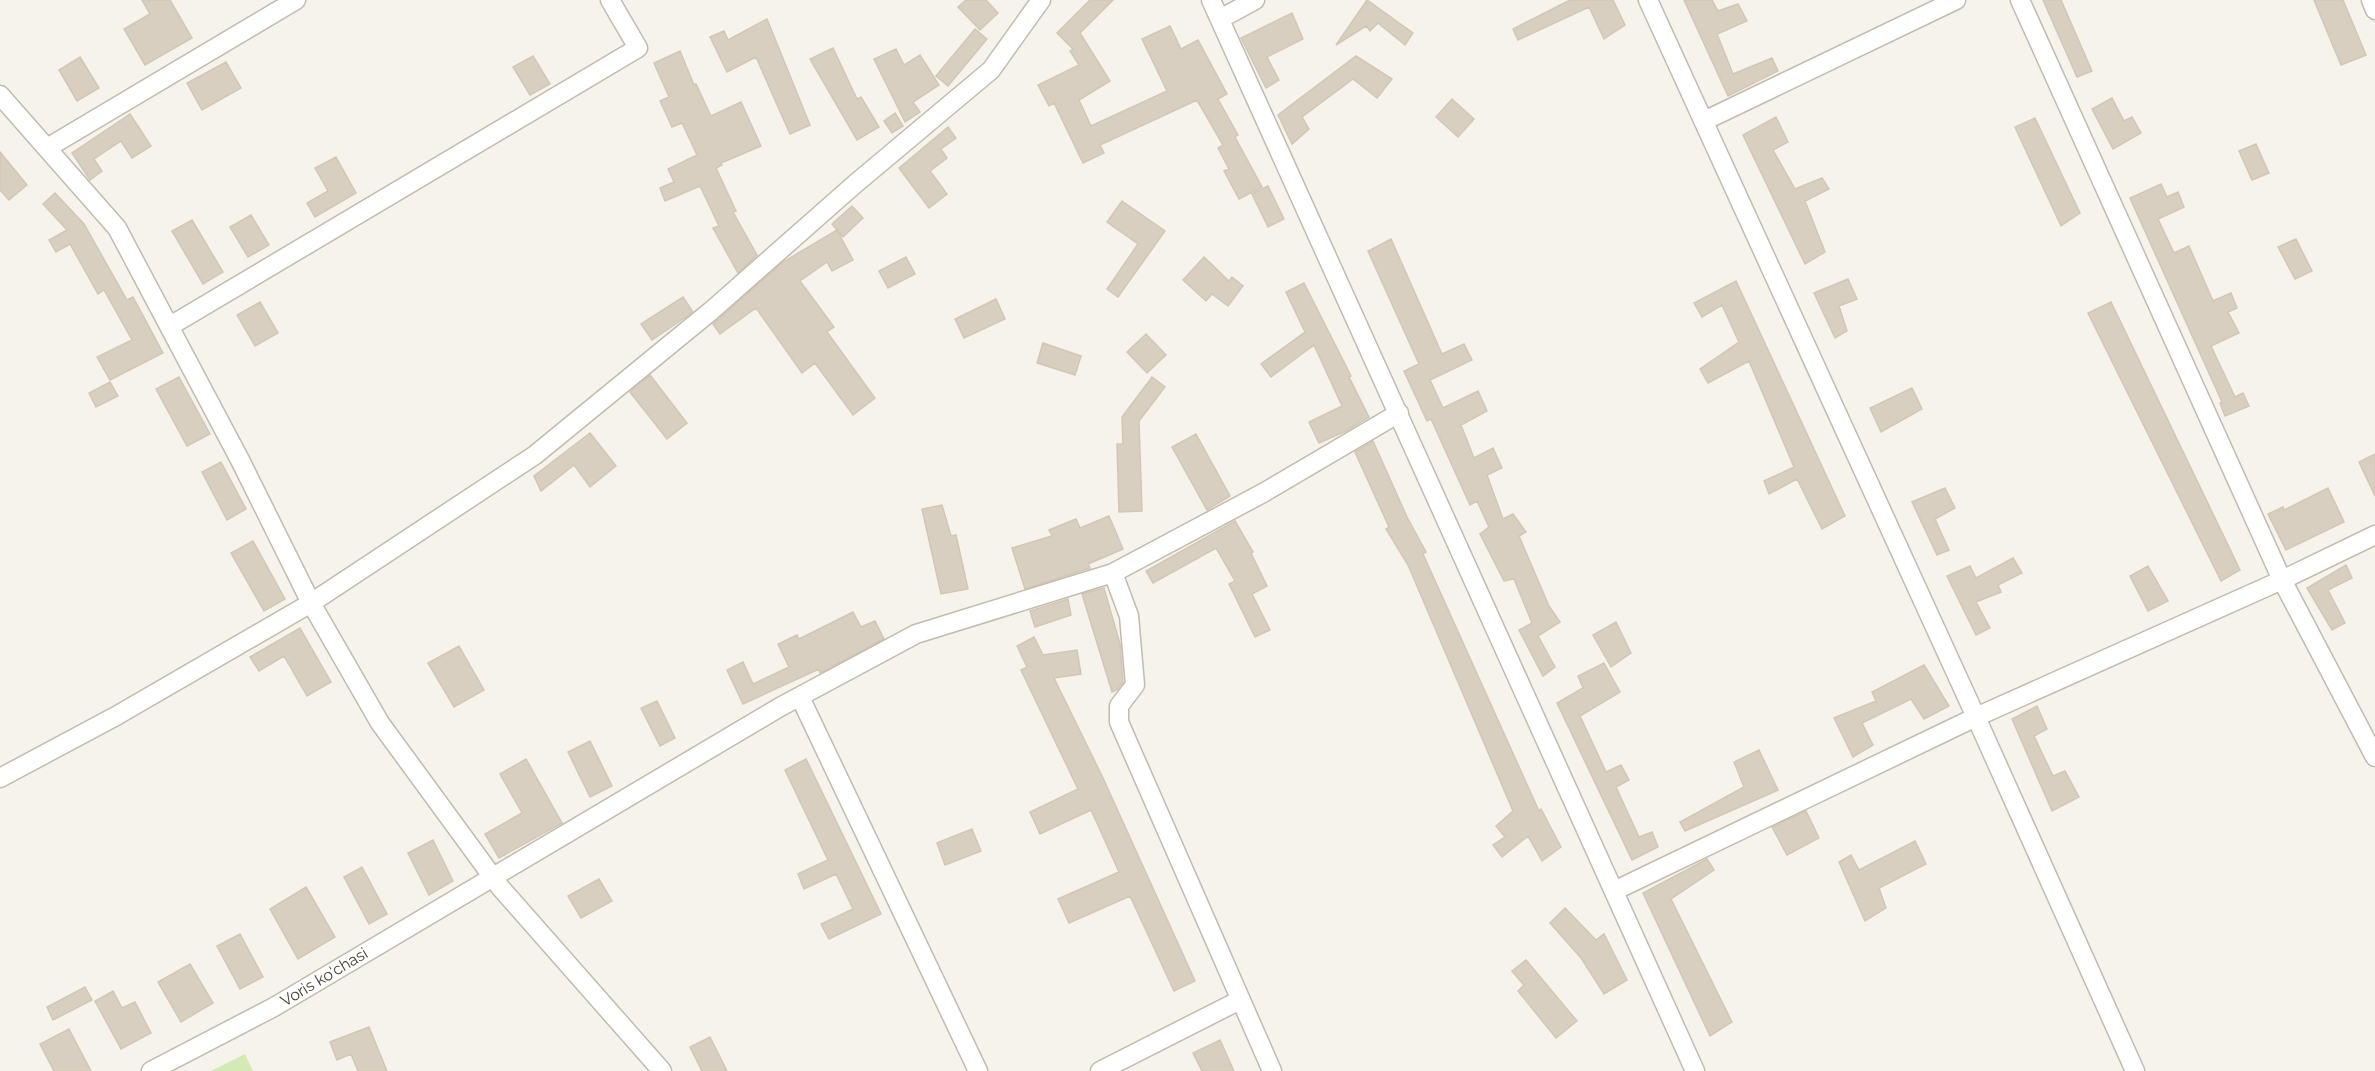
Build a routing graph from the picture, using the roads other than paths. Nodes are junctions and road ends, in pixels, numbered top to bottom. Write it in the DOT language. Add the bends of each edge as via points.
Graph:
graph roads {
  1 [pos="296,0"];
  2 [pos="610,0"];
  3 [pos="1041,0"];
  4 [pos="1211,0"];
  5 [pos="1255,0"];
  6 [pos="1648,0"];
  7 [pos="1956,0"];
  8 [pos="2020,0"];
  9 [pos="2371,0"];
  10 [pos="2375,10"];
  11 [pos="1220,19"];
  12 [pos="0,95"];
  13 [pos="1704,122"];
  14 [pos="47,148"];
  15 [pos="170,326"];
  16 [pos="1399,413"];
  17 [pos="2375,535"];
  18 [pos="1113,573"];
  19 [pos="2282,580"];
  20 [pos="311,603"];
  21 [pos="800,697"];
  22 [pos="1976,717"];
  23 [pos="2375,757"];
  24 [pos="0,778"];
  25 [pos="492,877"];
  26 [pos="1614,891"];
  27 [pos="1240,1000"];
  28 [pos="152,1071"];
  29 [pos="662,1071"];
  30 [pos="978,1071"];
  31 [pos="1100,1071"];
  32 [pos="1272,1071"];
  33 [pos="1695,1071"];
  34 [pos="2135,1071"];
  1 -- 14 [label="street"];
  2 -- 15 [label="street" via="638,48"];
  3 -- 20 [label="street" via="991,70 711,311 535,455"];
  4 -- 11 [label="street"];
  5 -- 11 [label="street"];
  6 -- 13 [label="street"];
  7 -- 13 [label="street"];
  8 -- 19 [label="street"];
  9 -- 10 [label="street"];
  11 -- 16 [label="street"];
  12 -- 14 [label="street"];
  13 -- 22 [label="street"];
  14 -- 15 [label="street" via="117,228"];
  15 -- 20 [label="street"];
  16 -- 18 [label="street, Voris ko'chasi" via="1263,493"];
  16 -- 26 [label="street"];
  17 -- 19 [label="street"];
  18 -- 21 [label="street, Voris ko'chasi" via="916,634"];
  18 -- 27 [label="street" via="1129,616 1135,676 1135,685 1119,706 1119,722"];
  19 -- 22 [label="street"];
  19 -- 23 [label="street"];
  20 -- 24 [label="street" via="117,716"];
  20 -- 25 [label="street" via="380,723"];
  21 -- 25 [label="street, Voris ko'chasi"];
  21 -- 30 [label="street"];
  22 -- 26 [label="street"];
  22 -- 34 [label="street"];
  25 -- 28 [label="street, Voris ko'chasi" via="274,1007"];
  25 -- 29 [label="street"];
  26 -- 33 [label="street"];
  27 -- 31 [label="street"];
  27 -- 32 [label="street"];
}
